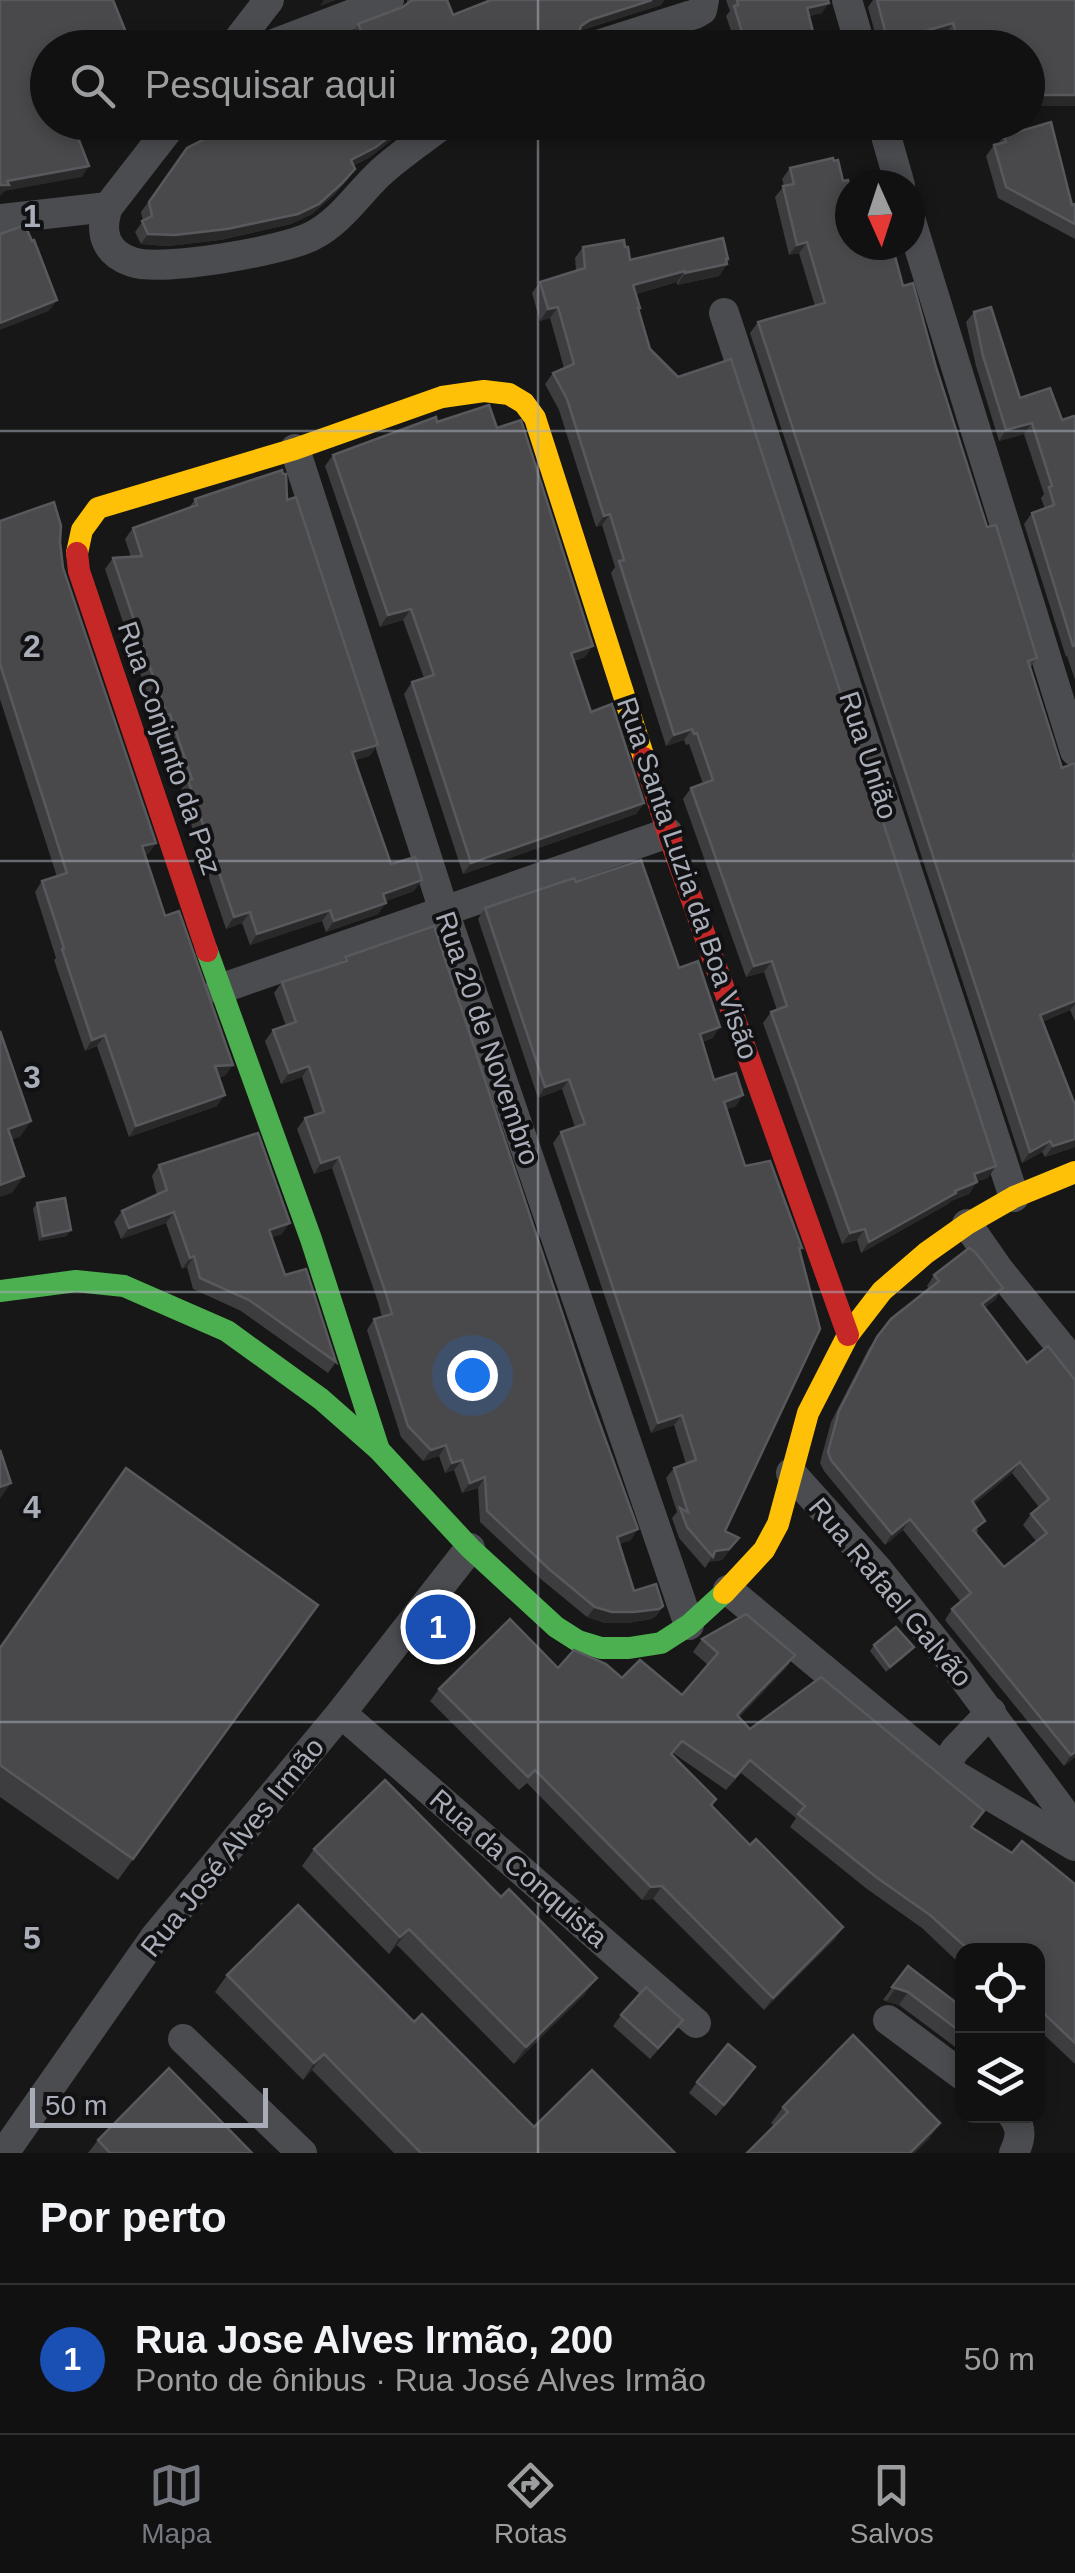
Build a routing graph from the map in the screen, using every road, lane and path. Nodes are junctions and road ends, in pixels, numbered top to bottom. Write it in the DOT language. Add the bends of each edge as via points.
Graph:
graph roads {
  1 [pos="269,0"];
  2 [pos="389,0"];
  3 [pos="704,0"];
  4 [pos="847,0"];
  5 [pos="246,30"];
  6 [pos="310,30"];
  7 [pos="645,30"];
  8 [pos="856,30"];
  9 [pos="161,140"];
  10 [pos="423,140"];
  11 [pos="887,140"];
  12 [pos="896,170"];
  13 [pos="105,215"];
  14 [pos="0,219"];
  15 [pos="923,260"];
  16 [pos="724,313"];
  17 [pos="534,418"];
  18 [pos="295,448"];
  19 [pos="1075,751"];
  20 [pos="668,833"];
  21 [pos="444,911"];
  22 [pos="220,989"];
  23 [pos="1075,1172"];
  24 [pos="1014,1197"];
  25 [pos="967,1224"];
  26 [pos="0,1291"];
  27 [pos="848,1335"];
  28 [pos="1075,1364"];
  29 [pos="379,1450"];
  30 [pos="791,1473"];
  31 [pos="470,1548"];
  32 [pos="728,1590"];
  33 [pos="689,1624"];
  34 [pos="990,1712"];
  35 [pos="341,1713"];
  36 [pos="943,1768"];
  37 [pos="1075,1828"];
  38 [pos="1075,1846"];
  39 [pos="888,2020"];
  40 [pos="696,2023"];
  41 [pos="184,2038"];
  42 [pos="955,2069"];
  43 [pos="1018,2123"];
  44 [pos="4,2153"];
  45 [pos="302,2153"];
  46 [pos="1014,2153"];
  1 -- 5 [label="street"];
  2 -- 6 [label="street"];
  3 -- 7 [label="street" via="695,14"];
  4 -- 8 [label="street"];
  9 -- 13 [label="street"];
  10 -- 13 [label="street" via="330,224 276,248 204,261 134,263 105,240"];
  11 -- 12 [label="street"];
  13 -- 14 [label="street"];
  15 -- 19 [label="street"];
  16 -- 24 [label="street, Rua União"];
  17 -- 18 [label="street, Rua Conjunto da Paz" via="509,394 484,391 442,397"];
  17 -- 20 [label="street, Rua Santa Luzia da Boa Visão"];
  18 -- 21 [label="street, Rua 20 de Novembro"];
  18 -- 22 [label="street, Rua Conjunto da Paz" via="98,508 78,535 85,589"];
  20 -- 21 [label="street"];
  20 -- 27 [label="street, Rua Santa Luzia da Boa Visão"];
  21 -- 22 [label="street"];
  21 -- 33 [label="street, Rua 20 de Novembro"];
  22 -- 29 [label="street, Rua Conjunto da Paz"];
  23 -- 24 [label="street"];
  24 -- 25 [label="street"];
  25 -- 27 [label="street" via="882,1291"];
  25 -- 28 [label="street"];
  26 -- 29 [label="street" via="76,1282 124,1286 227,1331"];
  27 -- 30 [label="street" via="808,1413"];
  29 -- 31 [label="street"];
  30 -- 32 [label="street" via="764,1550"];
  30 -- 34 [label="street, Rua Rafael Galvão" via="879,1570"];
  31 -- 33 [label="street" via="578,1641 629,1648 661,1643"];
  31 -- 35 [label="street, Rua José Alves Irmão"];
  32 -- 33 [label="street"];
  32 -- 36 [label="street"];
  34 -- 36 [label="street, Rua Rafael Galvão"];
  34 -- 37 [label="street, Rua Rafael Galvão"];
  35 -- 40 [label="street, Rua da Conquista"];
  35 -- 44 [label="street, Rua José Alves Irmão" via="155,1936"];
  36 -- 38 [label="street"];
  39 -- 42 [label="street"];
  41 -- 45 [label="street"];
  43 -- 46 [label="street"];
}
